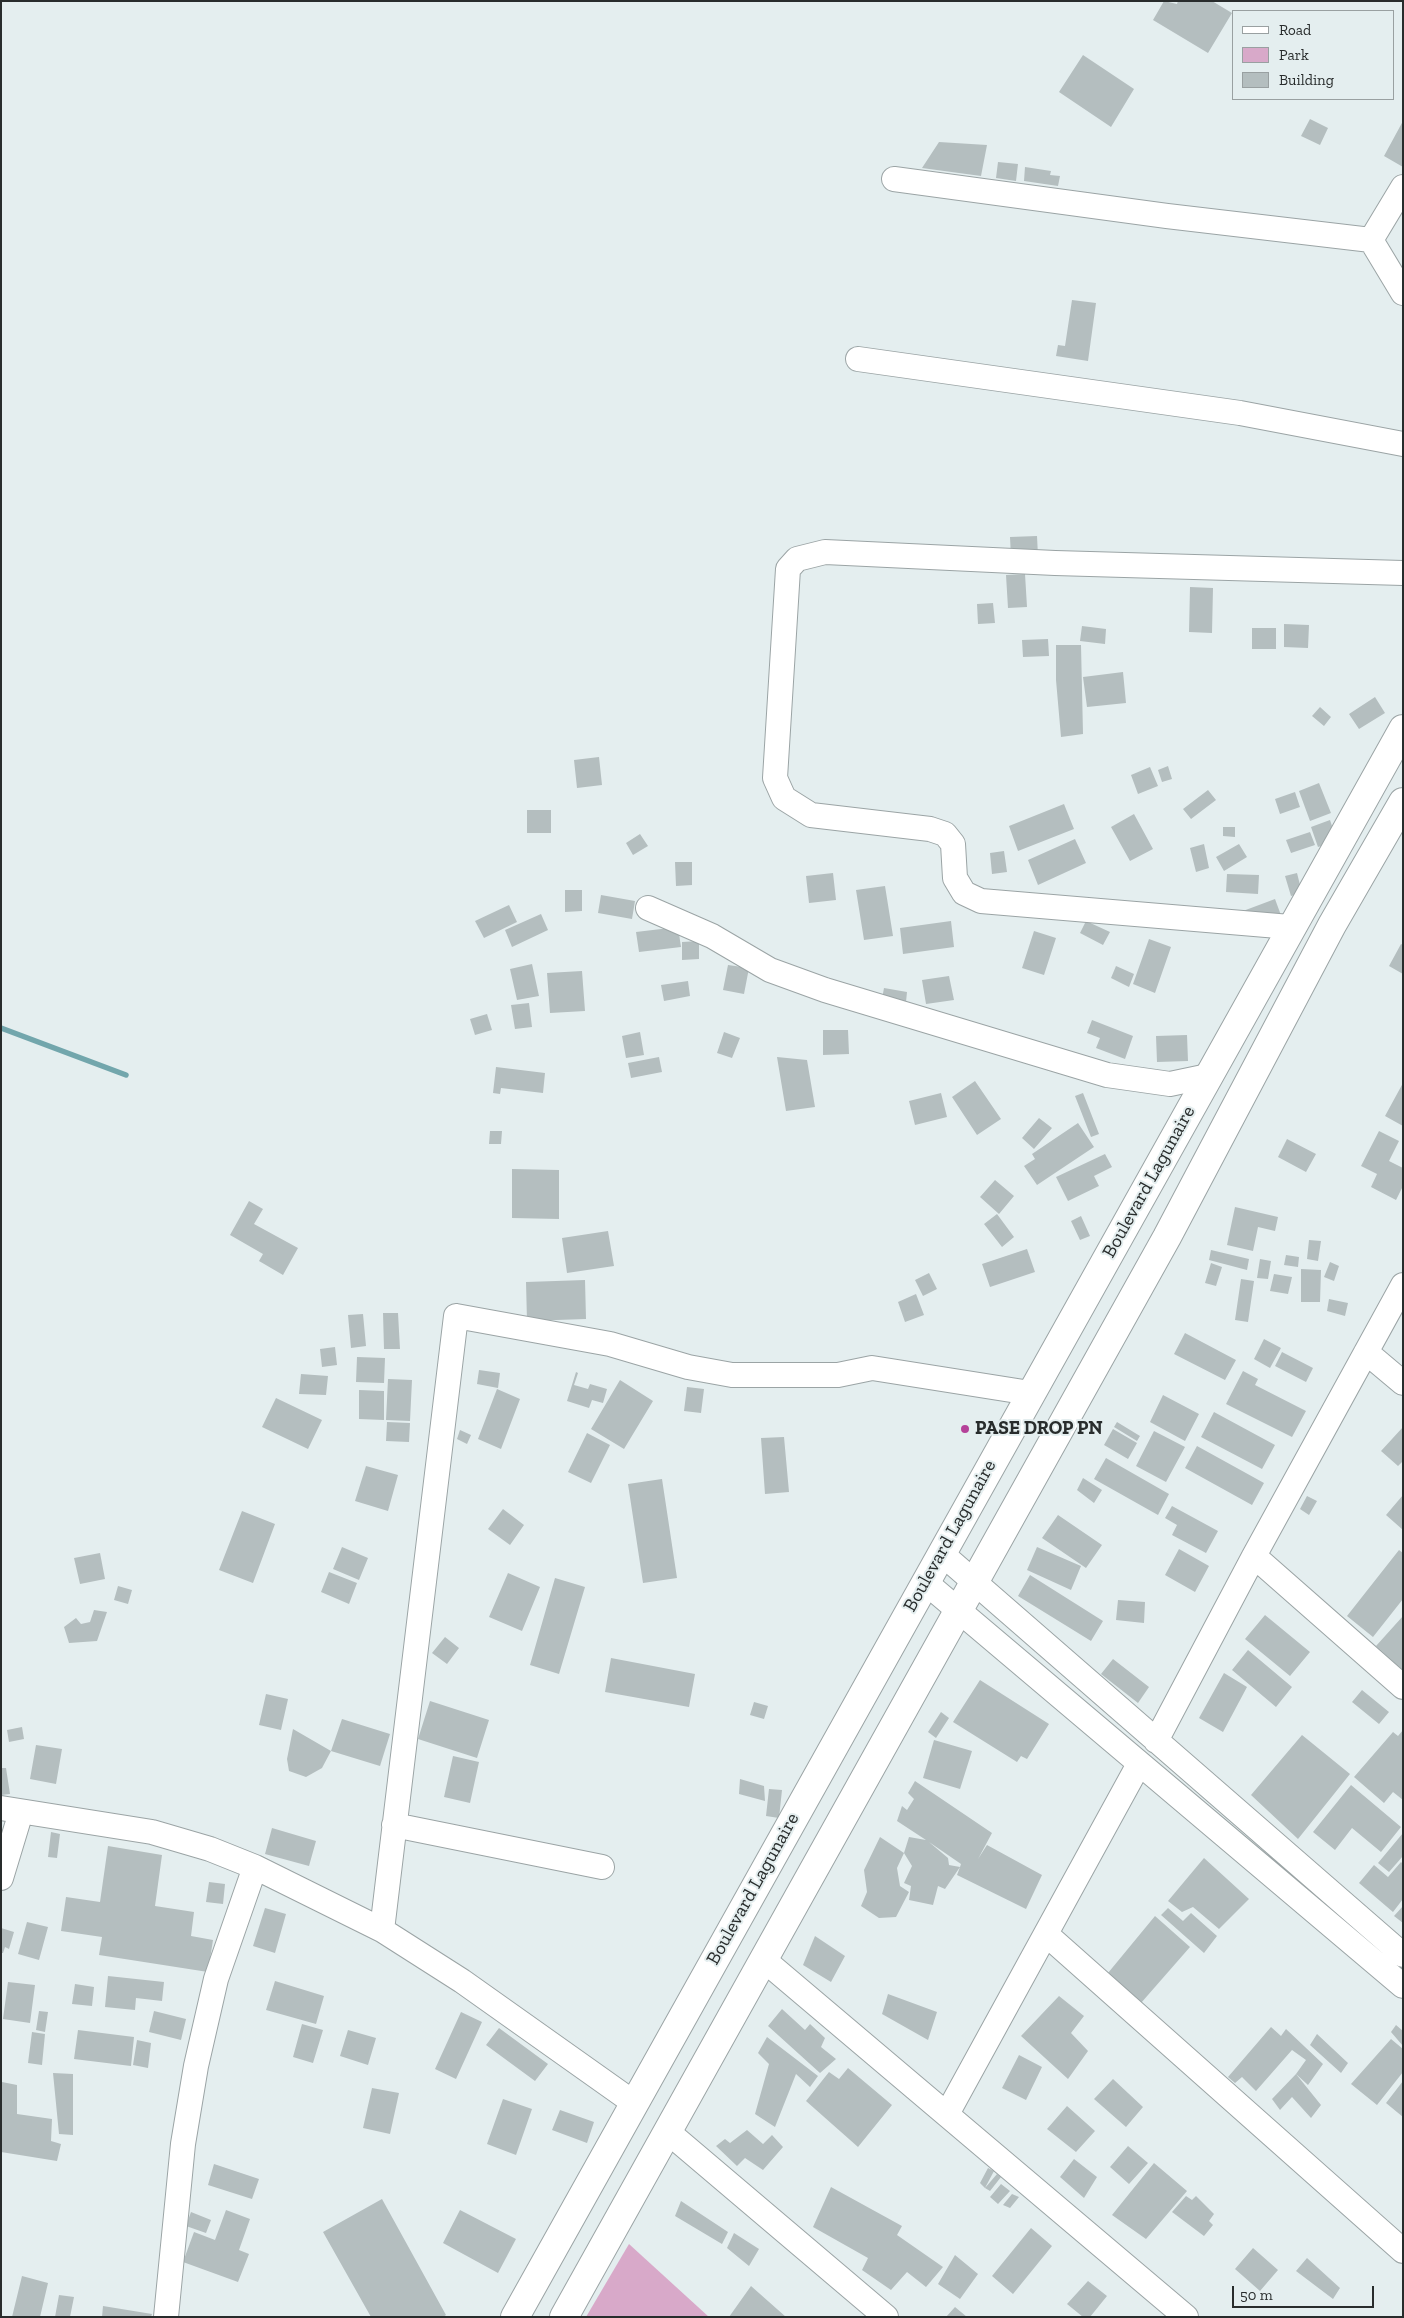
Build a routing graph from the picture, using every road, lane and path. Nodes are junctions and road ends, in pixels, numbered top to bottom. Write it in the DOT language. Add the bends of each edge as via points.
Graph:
graph roads {
  1 [pos="894,179"];
  2 [pos="1403,187"];
  3 [pos="1371,240"];
  4 [pos="1403,293"];
  5 [pos="858,359"];
  6 [pos="1403,444"];
  7 [pos="1403,572"];
  8 [pos="1403,729"];
  9 [pos="1403,802"];
  10 [pos="648,908"];
  11 [pos="1290,927"];
  12 [pos="1208,1076"];
  13 [pos="1403,1284"];
  14 [pos="1366,1352"];
  15 [pos="1403,1383"];
  16 [pos="1030,1393"];
  17 [pos="941,1553"];
  18 [pos="1254,1556"];
  19 [pos="925,1582"];
  20 [pos="974,1583"];
  21 [pos="959,1611"];
  22 [pos="1403,1687"];
  23 [pos="1156,1741"];
  24 [pos="1140,1764"];
  25 [pos="11,1810"];
  26 [pos="394,1825"];
  27 [pos="255,1867"];
  28 [pos="602,1867"];
  29 [pos="1,1878"];
  30 [pos="382,1930"];
  31 [pos="1047,1935"];
  32 [pos="1403,1955"];
  33 [pos="764,1960"];
  34 [pos="1403,1986"];
  35 [pos="634,2104"];
  36 [pos="947,2114"];
  37 [pos="668,2132"];
  38 [pos="1403,2251"];
  39 [pos="166,2317"];
  40 [pos="515,2317"];
  41 [pos="564,2317"];
  42 [pos="886,2317"];
  43 [pos="1186,2317"];
  1 -- 3 [label="street"];
  2 -- 3 [label="street"];
  3 -- 4 [label="street"];
  5 -- 6 [label="street" via="1240,413"];
  7 -- 11 [label="street" via="1055,563 825,552 797,559 788,569 775,778 784,798 811,815 930,829 945,834 953,844 954,878 964,893 981,901"];
  8 -- 11 [label="main road, Boulevard Lagunaire"];
  9 -- 20 [label="main road" via="1332,926 1167,1237"];
  10 -- 12 [label="street" via="712,936 770,970 825,990 1107,1075 1170,1084"];
  11 -- 12 [label="main road, Boulevard Lagunaire"];
  12 -- 16 [label="main road, Boulevard Lagunaire"];
  13 -- 14 [label="street"];
  14 -- 15 [label="street"];
  14 -- 18 [label="street"];
  16 -- 17 [label="main road, Boulevard Lagunaire"];
  16 -- 26 [label="street" via="872,1368 838,1374 732,1375 679,1365 610,1344 456,1316"];
  17 -- 19 [label="main road, Boulevard Lagunaire"];
  17 -- 20 [label="street"];
  18 -- 22 [label="street"];
  18 -- 23 [label="street"];
  19 -- 21 [label="street"];
  19 -- 35 [label="main road, Boulevard Lagunaire"];
  20 -- 21 [label="main road"];
  20 -- 23 [label="street"];
  21 -- 24 [label="street"];
  21 -- 33 [label="main road"];
  23 -- 32 [label="street"];
  24 -- 31 [label="street"];
  24 -- 34 [label="street"];
  25 -- 27 [label="street" via="152,1832 210,1849"];
  25 -- 29 [label="street"];
  26 -- 28 [label="street"];
  26 -- 30 [label="street"];
  27 -- 30 [label="street"];
  27 -- 39 [label="street" via="216,1979 196,2066 184,2144"];
  30 -- 35 [label="street" via="462,1981"];
  31 -- 36 [label="street"];
  31 -- 38 [label="street"];
  33 -- 36 [label="street"];
  33 -- 37 [label="main road"];
  35 -- 40 [label="main road, Boulevard Lagunaire"];
  36 -- 43 [label="street"];
  37 -- 41 [label="main road"];
  37 -- 42 [label="street"];
}
